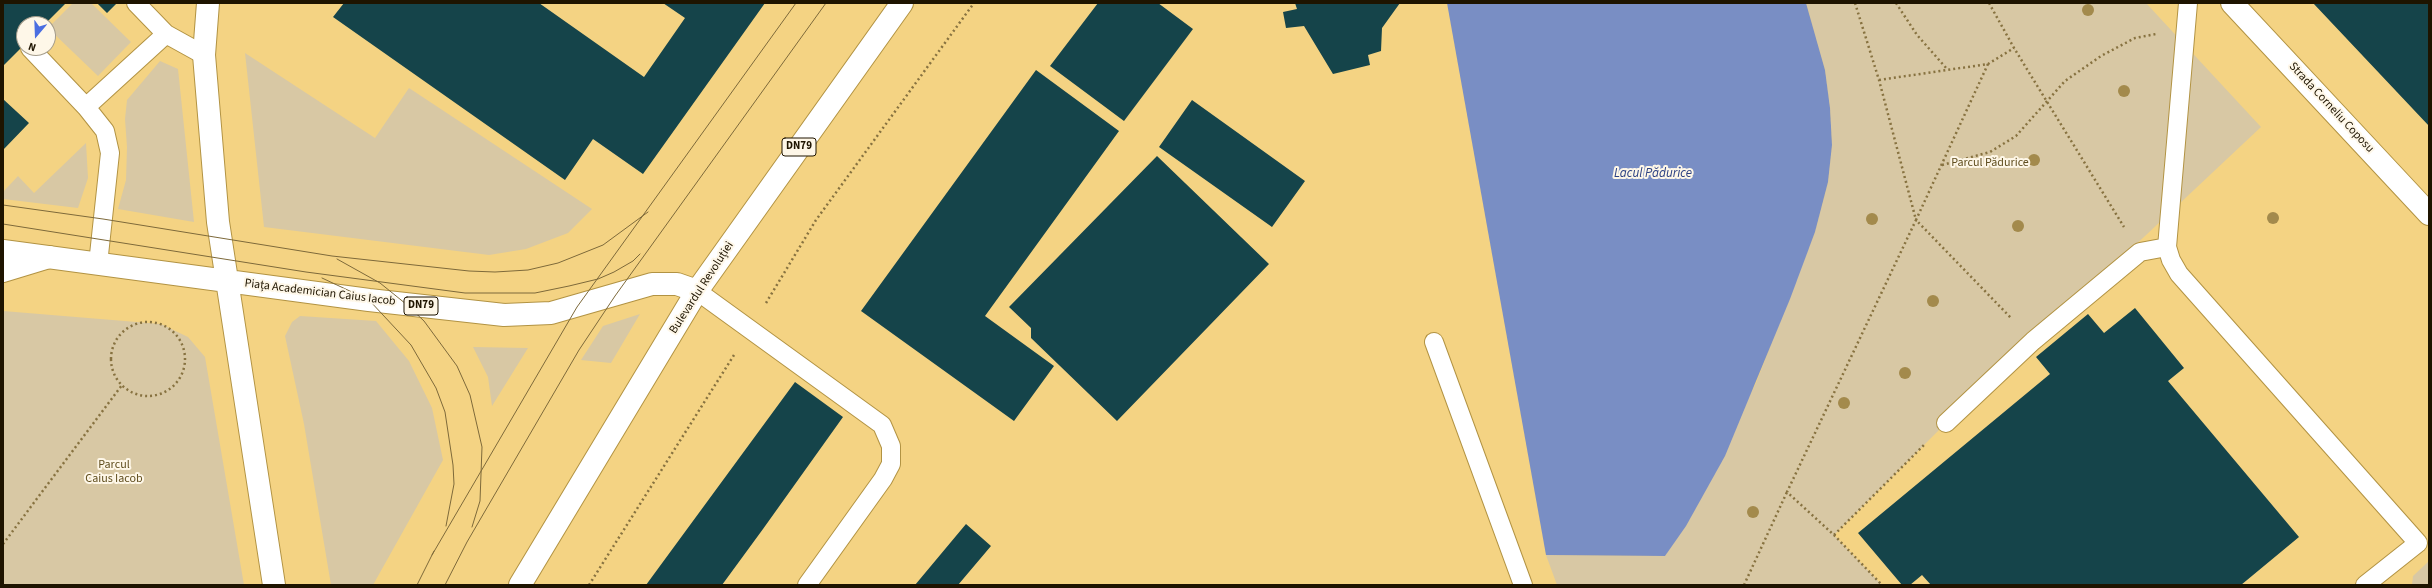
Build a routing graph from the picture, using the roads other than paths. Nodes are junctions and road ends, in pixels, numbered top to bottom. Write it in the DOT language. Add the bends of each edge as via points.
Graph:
graph roads {
  1 [pos="136,3"];
  2 [pos="208,3"];
  3 [pos="902,3"];
  4 [pos="2188,3"];
  5 [pos="2232,3"];
  6 [pos="166,34"];
  7 [pos="204,55"];
  8 [pos="38,56"];
  9 [pos="86,107"];
  10 [pos="2429,214"];
  11 [pos="2167,247"];
  12 [pos="3,251"];
  13 [pos="49,257"];
  14 [pos="98,264"];
  15 [pos="3,271"];
  16 [pos="226,281"];
  17 [pos="697,291"];
  18 [pos="1434,342"];
  19 [pos="1946,422"];
  20 [pos="274,585"];
  21 [pos="520,585"];
  22 [pos="807,585"];
  23 [pos="1523,585"];
  24 [pos="2364,585"];
  1 -- 6 [label="lane"];
  2 -- 7 [label="main road, Piața Academician Caius Iacob"];
  3 -- 17 [label="main road, Bulevardul Revoluției / DN79"];
  4 -- 11 [label="lane"];
  5 -- 10 [label="main road, Strada Corneliu Coposu"];
  6 -- 7 [label="lane"];
  6 -- 9 [label="lane"];
  7 -- 16 [label="main road, Piața Academician Caius Iacob"];
  8 -- 9 [label="lane"];
  9 -- 14 [label="lane" via="105,131 110,153"];
  11 -- 19 [label="lane" via="2140,252 2033,341"];
  11 -- 24 [label="lane" via="2179,274 2418,543"];
  12 -- 13 [label="main road, Piața Academician Caius Iacob / DN79"];
  13 -- 14 [label="main road, Piața Academician Caius Iacob / DN79"];
  13 -- 15 [label="main road"];
  14 -- 16 [label="main road, Piața Academician Caius Iacob / DN79"];
  16 -- 17 [label="main road, Piața Academician Caius Iacob / DN79" via="504,315 551,313 652,284 677,284"];
  16 -- 20 [label="main road, Piața Academician Caius Iacob"];
  17 -- 21 [label="main road, Bulevardul Revoluției"];
  17 -- 22 [label="lane" via="882,425 891,446 891,464 883,479"];
  18 -- 23 [label="lane"];
}
